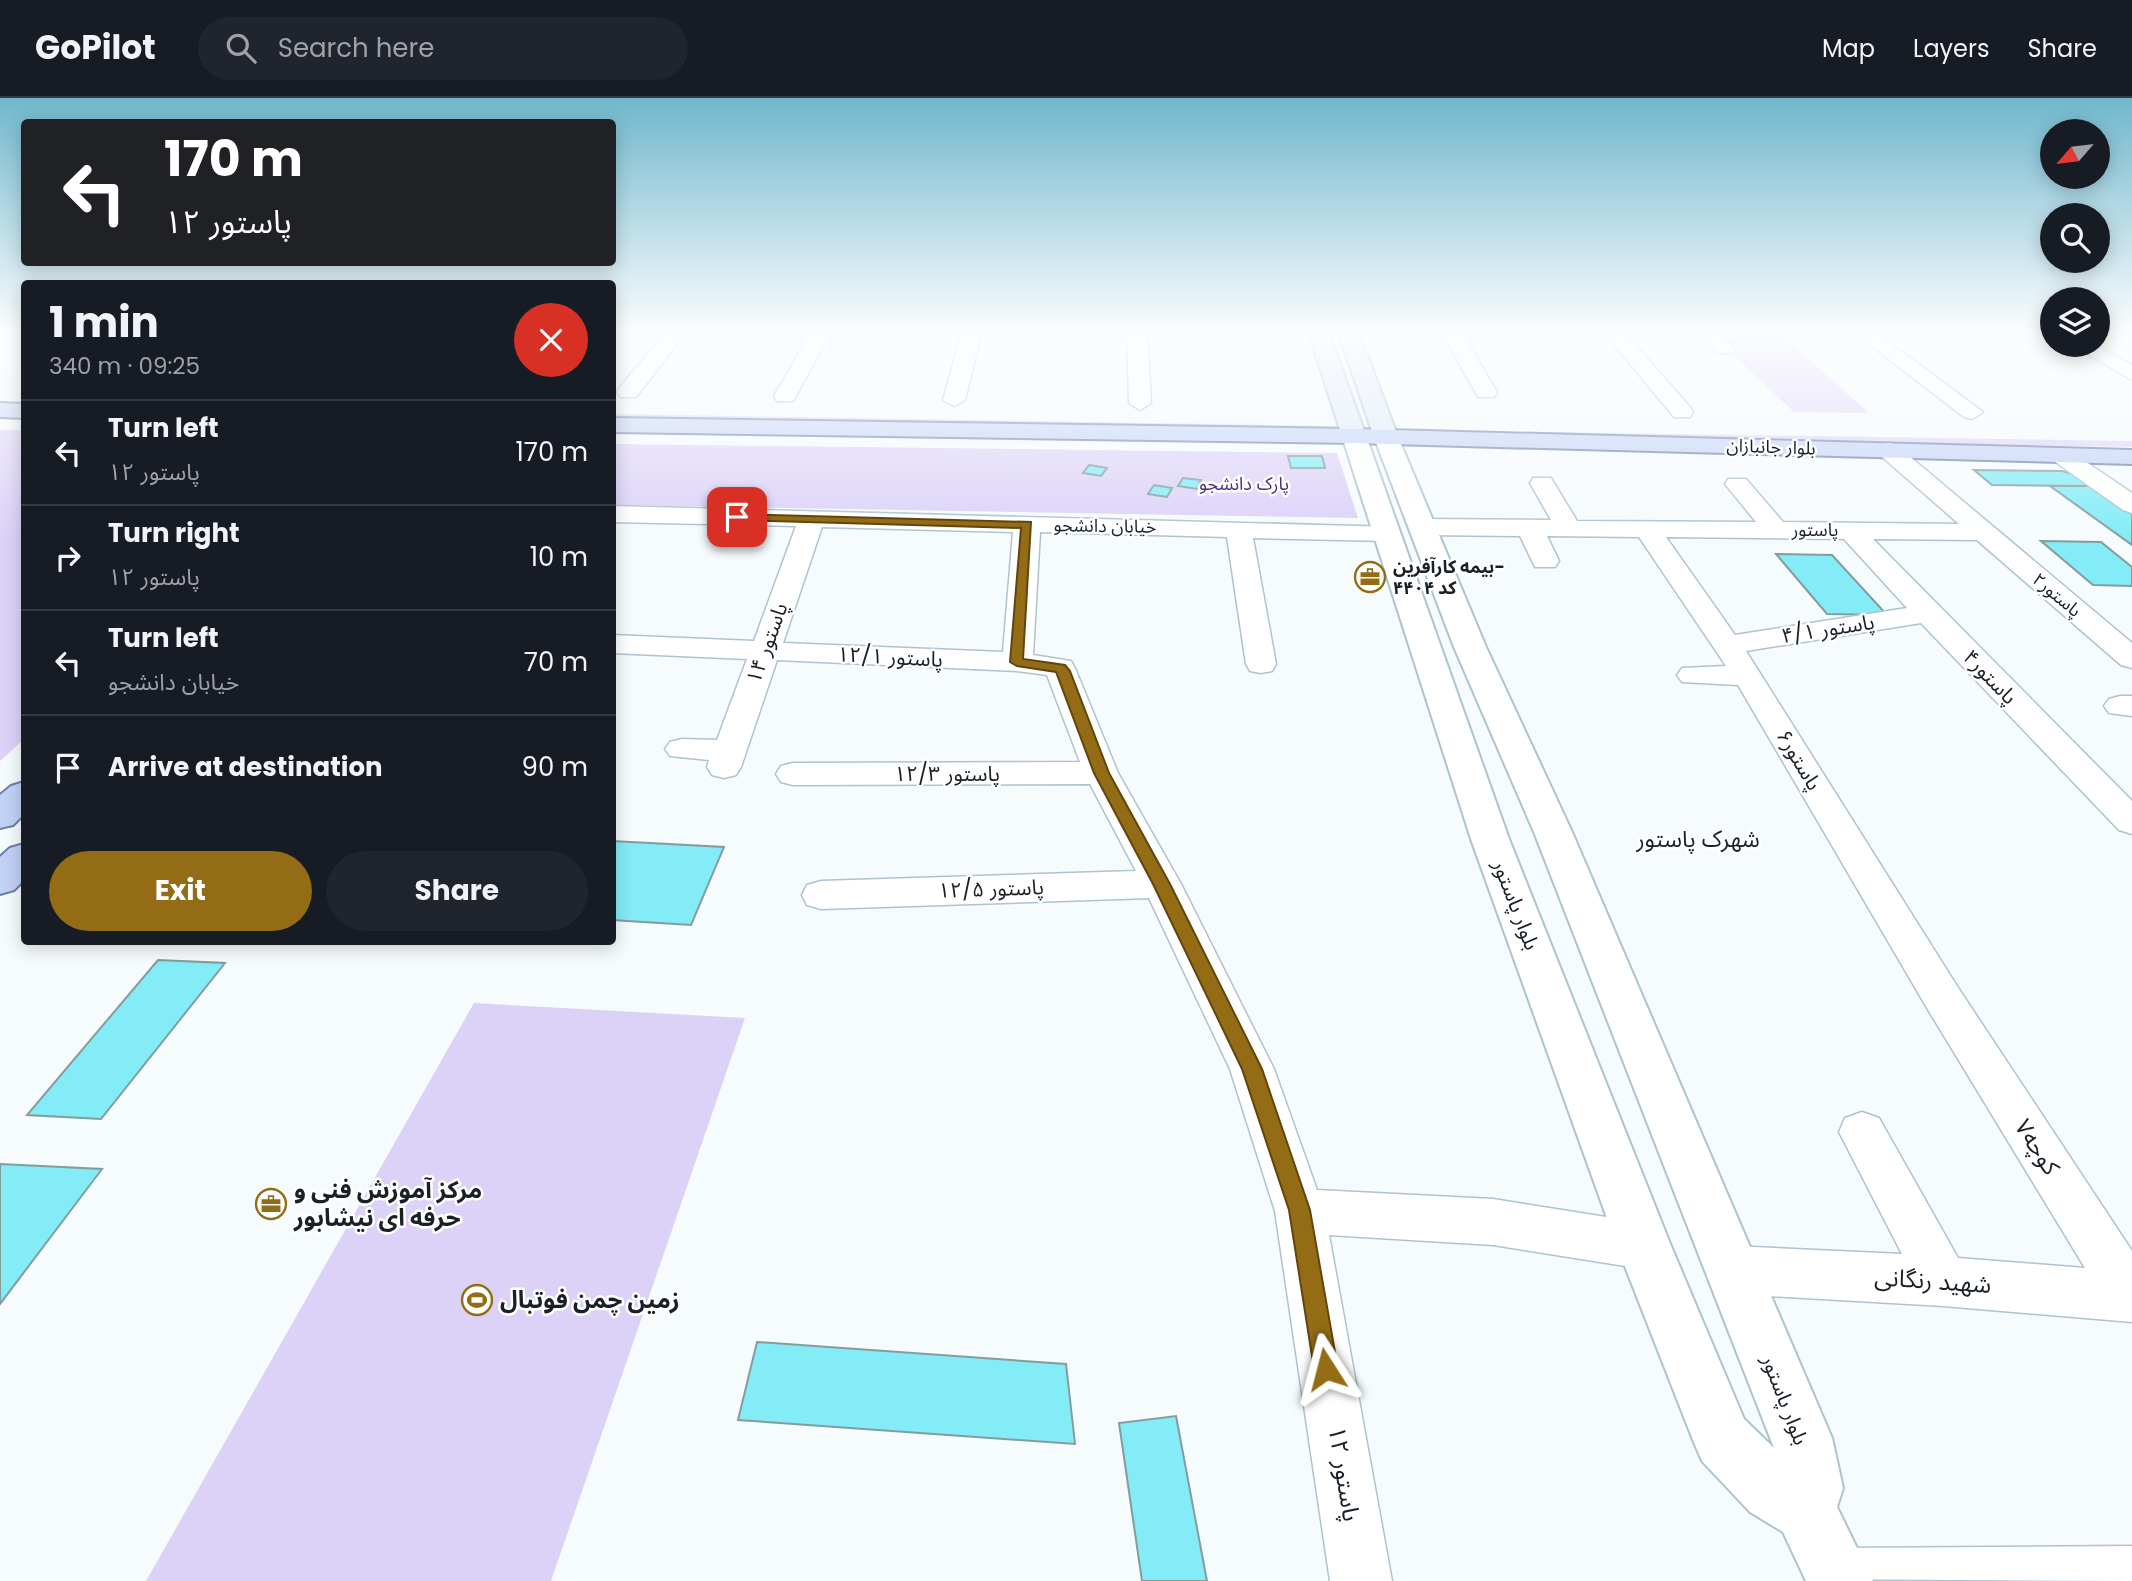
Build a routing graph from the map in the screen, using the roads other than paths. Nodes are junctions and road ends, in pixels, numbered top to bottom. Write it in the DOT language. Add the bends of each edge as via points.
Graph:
graph roads {
  1 [pos="626,400"];
  2 [pos="1353,400"];
  3 [pos="1362,400"];
  4 [pos="1672,400"];
  5 [pos="1956,400"];
  6 [pos="0,410"];
  7 [pos="21,411"];
  8 [pos="1682,412"];
  9 [pos="1972,412"];
  10 [pos="616,425"];
  11 [pos="1367,427"];
  12 [pos="1539,432"];
  13 [pos="2132,435"];
  14 [pos="1888,450"];
  15 [pos="2062,456"];
  16 [pos="2132,457"];
  17 [pos="1542,483"];
  18 [pos="1737,484"];
  19 [pos="2132,505"];
  20 [pos="616,514"];
  21 [pos="812,519"];
  22 [pos="1027,524"];
  23 [pos="1530,528"];
  24 [pos="1568,528"];
  25 [pos="1647,529"];
  26 [pos="1239,530"];
  27 [pos="1405,530"];
  28 [pos="1776,530"];
  29 [pos="1852,531"];
  30 [pos="1983,532"];
  31 [pos="1545,561"];
  32 [pos="1927,613"];
  33 [pos="2087,621"];
  34 [pos="2132,623"];
  35 [pos="616,643"];
  36 [pos="1728,645"];
  37 [pos="1426,646"];
  38 [pos="1470,647"];
  39 [pos="763,651"];
  40 [pos="2132,659"];
  41 [pos="1017,662"];
  42 [pos="1261,664"];
  43 [pos="1693,675"];
  44 [pos="1748,676"];
  45 [pos="682,749"];
  46 [pos="1101,773"];
  47 [pos="793,774"];
  48 [pos="21,797"];
  49 [pos="0,816"];
  50 [pos="2132,821"];
  51 [pos="21,860"];
  52 [pos="0,880"];
  53 [pos="1162,884"];
  54 [pos="821,895"];
  55 [pos="1942,997"];
  56 [pos="1862,1132"];
  57 [pos="1300,1210"];
  58 [pos="1644,1246"];
  59 [pos="1733,1270"];
  60 [pos="1943,1281"];
  61 [pos="2132,1297"];
  62 [pos="1805,1510"];
  63 [pos="2132,1577"];
  64 [pos="1839,1580"];
  65 [pos="1361,1581"];
  1 -- 11 [label="main road, بلوار جانبازان"];
  2 -- 11 [label="main road"];
  3 -- 11 [label="main road"];
  4 -- 8 [label="street"];
  5 -- 9 [label="street"];
  6 -- 7 [label="main road"];
  10 -- 11 [label="main road, بلوار جانبازان"];
  11 -- 12 [label="main road, بلوار جانبازان"];
  11 -- 27 [label="street, بلوار پاستور"];
  12 -- 13 [label="main road, بلوار جانبازان"];
  12 -- 14 [label="main road, بلوار جانبازان"];
  14 -- 15 [label="main road, بلوار جانبازان"];
  14 -- 30 [label="street, پاستور۲"];
  15 -- 16 [label="main road, بلوار جانبازان"];
  15 -- 19 [label="street"];
  17 -- 24 [label="street"];
  18 -- 28 [label="street"];
  20 -- 21 [label="street, خیابان دانشجو"];
  21 -- 22 [label="street, خیابان دانشجو"];
  21 -- 39 [label="street, پاستور ۱۴"];
  22 -- 26 [label="street, خیابان دانشجو"];
  22 -- 41 [label="street"];
  23 -- 24 [label="street, پاستور"];
  23 -- 27 [label="street, خیابان دانشجو"];
  23 -- 31 [label="street"];
  24 -- 25 [label="street, پاستور"];
  25 -- 28 [label="street, پاستور"];
  25 -- 36 [label="street, پاستور۶"];
  26 -- 27 [label="street, خیابان دانشجو"];
  26 -- 42 [label="street"];
  27 -- 37 [label="street, بلوار پاستور"];
  27 -- 38 [label="street, بلوار پاستور"];
  28 -- 29 [label="street, پاستور"];
  29 -- 30 [label="street, پاستور"];
  29 -- 32 [label="street, پاستور۴"];
  30 -- 33 [label="street, پاستور۲"];
  32 -- 36 [label="street, پاستور ۴/۱"];
  32 -- 50 [label="street, پاستور۴"];
  33 -- 34 [label="street"];
  33 -- 40 [label="street, پاستور۲"];
  35 -- 39 [label="street"];
  36 -- 44 [label="street, پاستور۶"];
  37 -- 38 [label="street"];
  37 -- 58 [label="street, بلوار پاستور" via="1490,839"];
  38 -- 59 [label="street, بلوار پاستور" via="1558,845"];
  39 -- 41 [label="street, پاستور ۱۲/۱"];
  39 -- 45 [label="street, پاستور ۱۴" via="727,759"];
  41 -- 46 [label="street, ۱۲ پاستور" via="1063,671"];
  43 -- 44 [label="street"];
  44 -- 55 [label="street, پاستور۶"];
  46 -- 47 [label="street, پاستور ۱۲/۳"];
  46 -- 53 [label="street, ۱۲ پاستور"];
  48 -- 49 [label="main road"];
  51 -- 52 [label="main road"];
  53 -- 54 [label="street, پاستور ۱۲/۵"];
  53 -- 57 [label="street, ۱۲ پاستور" via="1252,1069"];
  55 -- 61 [label="street, کوچه۷"];
  56 -- 60 [label="street"];
  57 -- 58 [label="street" via="1493,1222"];
  57 -- 65 [label="street, ۱۲ پاستور"];
  58 -- 62 [label="street, بلوار پاستور" via="1723,1440 1772,1490"];
  59 -- 60 [label="street, شهید رنگانی"];
  59 -- 62 [label="street, بلوار پاستور" via="1802,1438 1812,1488"];
  60 -- 61 [label="street, شهید رنگانی"];
  62 -- 64 [label="street"];
  63 -- 64 [label="street"];
}
